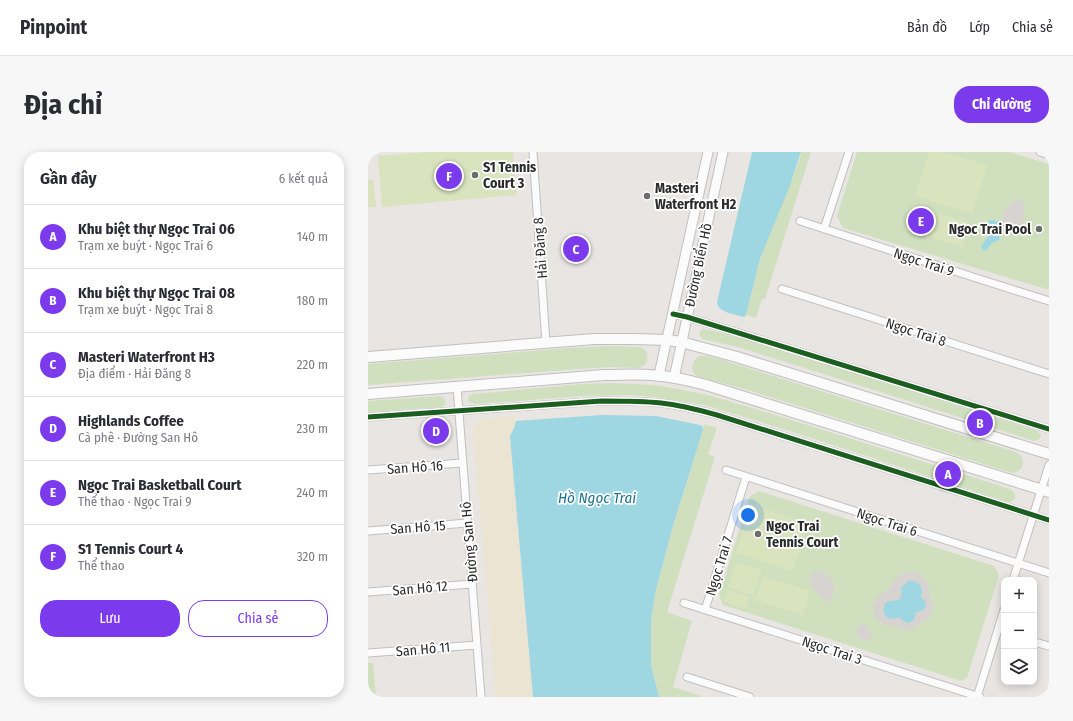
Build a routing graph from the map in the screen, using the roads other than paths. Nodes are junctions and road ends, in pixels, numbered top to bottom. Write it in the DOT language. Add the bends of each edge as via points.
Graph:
graph roads {
  1 [pos="533,152"];
  2 [pos="708,152"];
  3 [pos="723,152"];
  4 [pos="849,152"];
  5 [pos="800,221"];
  6 [pos="824,229"];
  7 [pos="782,289"];
  8 [pos="1049,301"];
  9 [pos="673,314"];
  10 [pos="686,317"];
  11 [pos="667,340"];
  12 [pos="681,342"];
  13 [pos="546,343"];
  14 [pos="368,357"];
  15 [pos="1049,374"];
  16 [pos="659,375"];
  17 [pos="674,378"];
  18 [pos="457,387"];
  19 [pos="368,394"];
  20 [pos="458,410"];
  21 [pos="368,417"];
  22 [pos="1049,429"];
  23 [pos="1049,454"];
  24 [pos="462,463"];
  25 [pos="1049,465"];
  26 [pos="368,470"];
  27 [pos="726,470"];
  28 [pos="746,477"];
  29 [pos="1045,491"];
  30 [pos="1033,515"];
  31 [pos="1049,520"];
  32 [pos="467,523"];
  33 [pos="368,531"];
  34 [pos="1018,563"];
  35 [pos="1049,573"];
  36 [pos="1014,577"];
  37 [pos="472,584"];
  38 [pos="368,592"];
  39 [pos="684,603"];
  40 [pos="705,610"];
  41 [pos="1001,631"];
  42 [pos="1037,643"];
  43 [pos="477,645"];
  44 [pos="1049,646"];
  45 [pos="368,653"];
  46 [pos="687,677"];
  47 [pos="481,697"];
  48 [pos="750,697"];
  49 [pos="978,697"];
  1 -- 13 [label="street, Hải Đăng 8"];
  2 -- 9 [label="street, Đường Biển Hồ"];
  3 -- 10 [label="street, Đường Biển Hồ"];
  4 -- 6 [label="street"];
  5 -- 6 [label="street, Ngọc Trai 9"];
  6 -- 8 [label="street, Ngọc Trai 9"];
  7 -- 15 [label="street, Ngọc Trai 8"];
  9 -- 10 [label="street"];
  9 -- 11 [label="street, Đường Biển Hồ"];
  10 -- 12 [label="street, Đường Biển Hồ"];
  10 -- 22 [label="street"];
  11 -- 12 [label="main road"];
  11 -- 13 [label="main road" via="594,339"];
  11 -- 16 [label="street, Đường Biển Hồ"];
  12 -- 17 [label="street, Đường Biển Hồ"];
  12 -- 23 [label="main road" via="731,355"];
  13 -- 14 [label="main road"];
  16 -- 17 [label="main road"];
  16 -- 18 [label="main road" via="604,375"];
  17 -- 29 [label="main road" via="706,385"];
  18 -- 19 [label="main road"];
  18 -- 20 [label="street, Đường San Hô"];
  20 -- 21 [label="street"];
  20 -- 24 [label="street, Đường San Hô"];
  20 -- 30 [label="street" via="602,401 661,403 695,409"];
  24 -- 26 [label="street, San Hô 16"];
  24 -- 32 [label="street, Đường San Hô"];
  25 -- 29 [label="street"];
  27 -- 28 [label="street, Ngọc Trai 6"];
  28 -- 34 [label="street, Ngọc Trai 6"];
  28 -- 40 [label="street, Ngọc Trai 7"];
  29 -- 30 [label="street"];
  30 -- 31 [label="street"];
  30 -- 34 [label="street"];
  32 -- 33 [label="street, San Hô 15"];
  32 -- 37 [label="street, Đường San Hô"];
  34 -- 35 [label="street, Ngọc Trai 6"];
  34 -- 36 [label="street"];
  37 -- 38 [label="street, San Hô 12"];
  37 -- 43 [label="street, Đường San Hô"];
  39 -- 40 [label="street, Ngọc Trai 3"];
  40 -- 49 [label="street, Ngọc Trai 3"];
  41 -- 49 [label="street"];
  42 -- 44 [label="street"];
  43 -- 45 [label="street, San Hô 11"];
  43 -- 47 [label="street, Đường San Hô"];
  46 -- 48 [label="street"];
}
